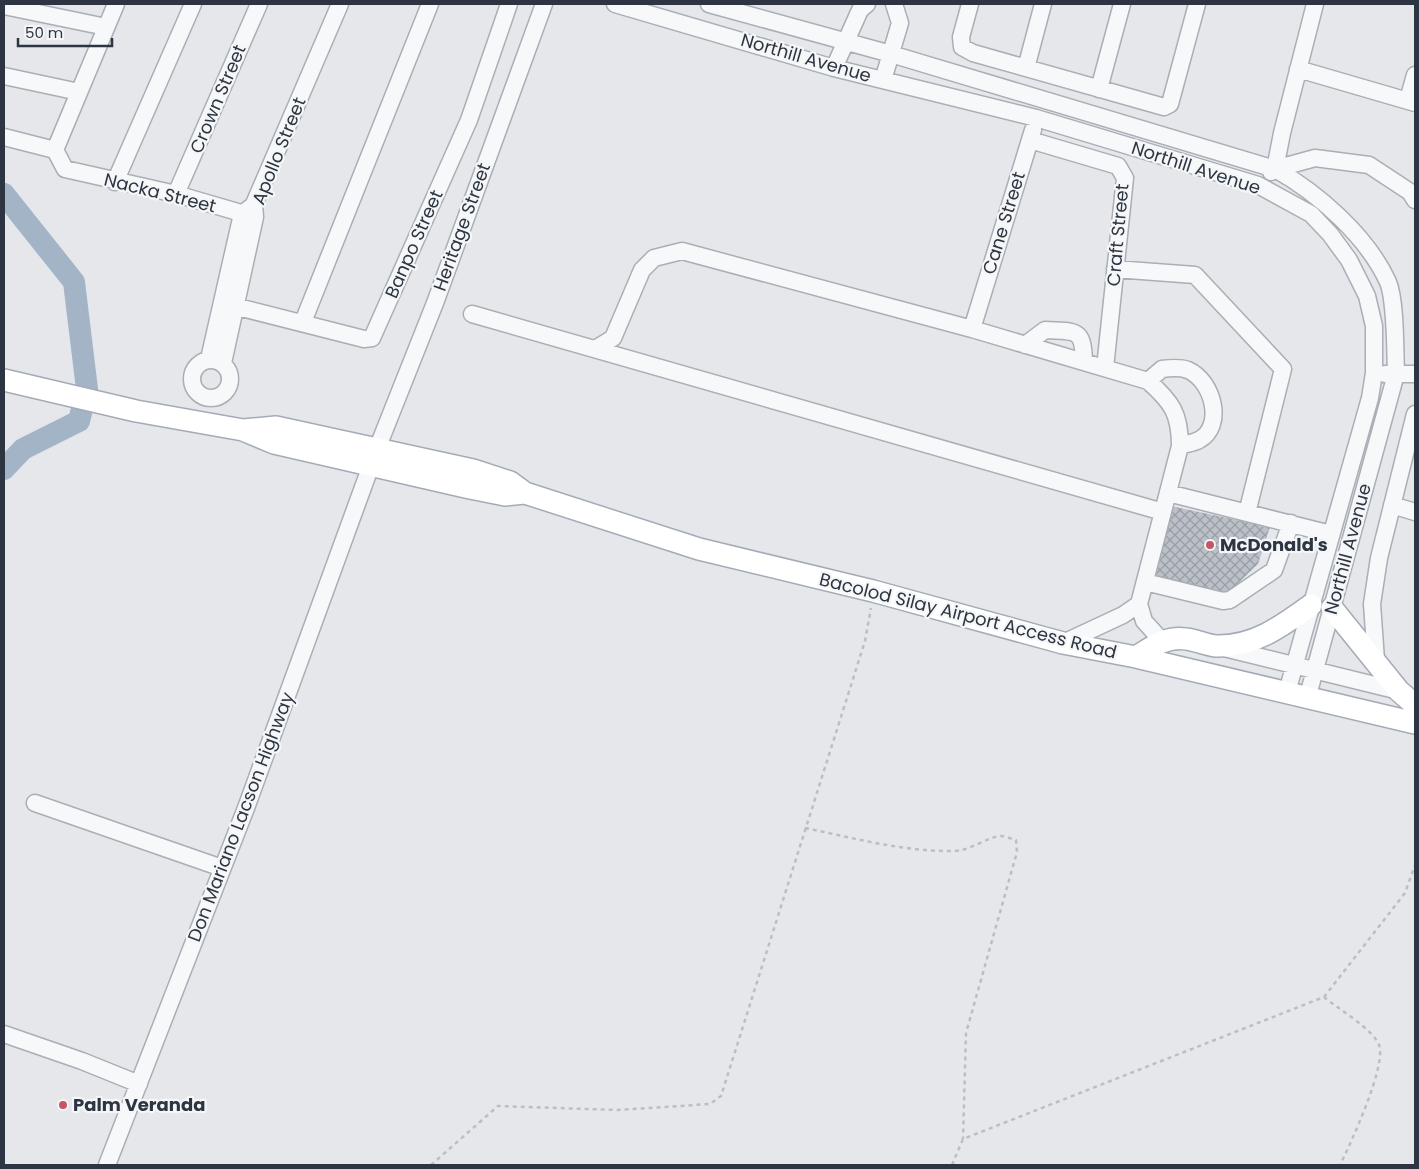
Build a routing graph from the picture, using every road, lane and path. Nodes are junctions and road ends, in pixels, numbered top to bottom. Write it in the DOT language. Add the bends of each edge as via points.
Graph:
graph roads {
  1 [pos="116,4"];
  2 [pos="193,4"];
  3 [pos="259,4"];
  4 [pos="340,4"];
  5 [pos="430,4"];
  6 [pos="509,4"];
  7 [pos="544,4"];
  8 [pos="615,4"];
  9 [pos="709,4"];
  10 [pos="867,4"];
  11 [pos="894,4"];
  12 [pos="970,4"];
  13 [pos="1043,4"];
  14 [pos="1122,4"];
  15 [pos="1197,4"];
  16 [pos="1315,4"];
  17 [pos="4,6"];
  18 [pos="106,27"];
  19 [pos="845,42"];
  20 [pos="891,54"];
  21 [pos="834,68"];
  22 [pos="1026,68"];
  23 [pos="1298,69"];
  24 [pos="1415,74"];
  25 [pos="4,76"];
  26 [pos="883,80"];
  27 [pos="1099,89"];
  28 [pos="79,92"];
  29 [pos="1411,101"];
  30 [pos="1036,118"];
  31 [pos="4,137"];
  32 [pos="1030,140"];
  33 [pos="55,150"];
  34 [pos="1276,169"];
  35 [pos="115,182"];
  36 [pos="1258,185"];
  37 [pos="176,194"];
  38 [pos="1415,200"];
  39 [pos="250,212"];
  40 [pos="1115,269"];
  41 [pos="229,304"];
  42 [pos="472,314"];
  43 [pos="303,322"];
  44 [pos="972,329"];
  45 [pos="1026,344"];
  46 [pos="595,349"];
  47 [pos="216,361"];
  48 [pos="1084,362"];
  49 [pos="1105,368"];
  50 [pos="1374,373"];
  51 [pos="1396,374"];
  52 [pos="1415,374"];
  53 [pos="4,380"];
  54 [pos="1148,382"];
  55 [pos="206,398"];
  56 [pos="1415,414"];
  57 [pos="202,423"];
  58 [pos="1180,446"];
  59 [pos="374,458"];
  60 [pos="1168,493"];
  61 [pos="1392,506"];
  62 [pos="1163,512"];
  63 [pos="1247,512"];
  64 [pos="1415,512"];
  65 [pos="1291,523"];
  66 [pos="1331,534"];
  67 [pos="1145,582"];
  68 [pos="873,591"];
  69 [pos="1139,604"];
  70 [pos="1311,605"];
  71 [pos="1332,608"];
  72 [pos="1162,641"];
  73 [pos="1062,643"];
  74 [pos="1216,646"];
  75 [pos="1136,657"];
  76 [pos="1376,660"];
  77 [pos="1294,665"];
  78 [pos="1315,670"];
  79 [pos="1399,691"];
  80 [pos="1286,692"];
  81 [pos="1307,699"];
  82 [pos="1415,705"];
  83 [pos="1415,723"];
  84 [pos="35,803"];
  85 [pos="806,828"];
  86 [pos="1415,865"];
  87 [pos="222,868"];
  88 [pos="1324,998"];
  89 [pos="4,1034"];
  90 [pos="139,1084"];
  91 [pos="963,1139"];
  92 [pos="107,1165"];
  93 [pos="431,1165"];
  94 [pos="952,1165"];
  95 [pos="1340,1165"];
  1 -- 18 [label="street"];
  2 -- 35 [label="street"];
  3 -- 37 [label="street, Crown Street"];
  4 -- 39 [label="street, Apollo Street"];
  5 -- 43 [label="street"];
  6 -- 43 [label="street, Banpo Street" via="469,120 376,332 372,338 364,339"];
  7 -- 59 [label="street, Heritage Street" via="435,303"];
  8 -- 21 [label="street, Northill Avenue"];
  9 -- 19 [label="street, Northill Avenue"];
  10 -- 19 [label="street" via="860,10"];
  11 -- 20 [label="street" via="900,23"];
  12 -- 22 [label="street" via="961,37 962,47"];
  13 -- 22 [label="street"];
  14 -- 27 [label="street"];
  15 -- 27 [label="street" via="1170,104 1164,107"];
  16 -- 23 [label="street"];
  17 -- 18 [label="street"];
  18 -- 28 [label="street"];
  19 -- 20 [label="street, Northill Avenue"];
  19 -- 21 [label="street"];
  20 -- 26 [label="street"];
  20 -- 34 [label="street, Northill Avenue"];
  21 -- 26 [label="street, Northill Avenue"];
  22 -- 27 [label="street"];
  23 -- 29 [label="street"];
  23 -- 34 [label="street"];
  24 -- 29 [label="street"];
  25 -- 28 [label="street"];
  26 -- 30 [label="street, Northill Avenue"];
  28 -- 33 [label="street"];
  30 -- 32 [label="street, Cane Street"];
  30 -- 36 [label="street, Northill Avenue"];
  31 -- 33 [label="street"];
  32 -- 40 [label="street, Craft Street" via="1118,166 1122,170 1125,178"];
  32 -- 44 [label="street, Cane Street"];
  33 -- 35 [label="street, Nacka Street" via="65,169"];
  34 -- 36 [label="street"];
  34 -- 38 [label="street" via="1315,158 1369,165 1410,192"];
  34 -- 51 [label="street, Northill Avenue" via="1304,185 1331,209 1367,249 1388,283"];
  35 -- 37 [label="street, Nacka Street"];
  36 -- 50 [label="street, Northill Avenue" via="1310,214 1350,260 1366,296 1374,326"];
  37 -- 39 [label="street, Nacka Street"];
  39 -- 41 [label="street, Apollo Street"];
  40 -- 49 [label="street, Craft Street"];
  40 -- 63 [label="street" via="1195,275 1283,368"];
  41 -- 43 [label="street, Banpo Street"];
  41 -- 47 [label="street, Apollo Street"];
  42 -- 46 [label="street"];
  44 -- 45 [label="street"];
  44 -- 46 [label="street" via="682,251 654,258 642,270 613,338"];
  45 -- 48 [label="street"];
  45 -- 48 [label="street" via="1045,330 1075,332 1084,346"];
  46 -- 62 [label="street"];
  47 -- 55 [label="street" via="202,362 193,374 195,388"];
  47 -- 55 [label="street" via="228,369 230,384 221,395"];
  48 -- 49 [label="street"];
  49 -- 54 [label="street"];
  50 -- 51 [label="street"];
  50 -- 66 [label="street, Northill Avenue" via="1370,398"];
  51 -- 52 [label="street"];
  51 -- 71 [label="street, Northill Avenue"];
  53 -- 57 [label="main road, Bacolod Silay Airport Access Road"];
  54 -- 58 [label="street" via="1168,398 1180,423"];
  54 -- 58 [label="street" via="1162,369 1188,370 1202,379 1212,397 1213,414 1208,432 1199,440"];
  55 -- 57 [label="street"];
  56 -- 61 [label="street"];
  57 -- 59 [label="main road, Bacolod Silay Airport Access Road" via="243,430 274,443"];
  58 -- 60 [label="street"];
  59 -- 68 [label="main road, Bacolod Silay Airport Access Road" via="474,470 510,482 524,492 699,549"];
  59 -- 87 [label="street, Don Mariano Lacson Highway"];
  60 -- 62 [label="street"];
  60 -- 63 [label="street"];
  61 -- 64 [label="street"];
  61 -- 76 [label="street" via="1372,604"];
  62 -- 67 [label="street"];
  63 -- 65 [label="street"];
  65 -- 66 [label="street"];
  65 -- 67 [label="street" via="1274,570 1230,600 1222,601"];
  66 -- 70 [label="street, Northill Avenue"];
  67 -- 69 [label="street"];
  68 -- 73 [label="main road, Bacolod Silay Airport Access Road"];
  68 -- 85 [label="path" via="865,641"];
  69 -- 72 [label="street" via="1144,621"];
  69 -- 73 [label="street" via="1123,615"];
  70 -- 74 [label="main road" via="1270,634 1237,644"];
  70 -- 77 [label="street, Northill Avenue"];
  71 -- 76 [label="main road"];
  71 -- 78 [label="street, Northill Avenue"];
  72 -- 74 [label="main road" via="1185,638"];
  72 -- 75 [label="main road"];
  73 -- 75 [label="main road, Bacolod Silay Airport Access Road"];
  74 -- 77 [label="street"];
  75 -- 80 [label="main road, Bacolod Silay Airport Access Road"];
  76 -- 79 [label="main road"];
  77 -- 78 [label="street"];
  77 -- 80 [label="street, Northill Avenue"];
  78 -- 79 [label="street"];
  78 -- 81 [label="street, Northill Avenue"];
  79 -- 82 [label="main road"];
  80 -- 81 [label="main road, Bacolod Silay Airport Access Road"];
  81 -- 83 [label="main road, Bacolod Silay Airport Access Road"];
  84 -- 87 [label="street"];
  85 -- 91 [label="path" via="927,850 956,851 1000,836 1016,840 1017,852 966,1032"];
  85 -- 93 [label="path" via="721,1096 710,1104 617,1110 498,1106"];
  86 -- 88 [label="path" via="1404,893"];
  87 -- 90 [label="street, Don Mariano Lacson Highway"];
  88 -- 91 [label="path"];
  88 -- 95 [label="path" via="1368,1031 1379,1044 1381,1059 1356,1132"];
  89 -- 90 [label="street"];
  90 -- 92 [label="street, Don Mariano Lacson Highway"];
  91 -- 94 [label="path"];
}
